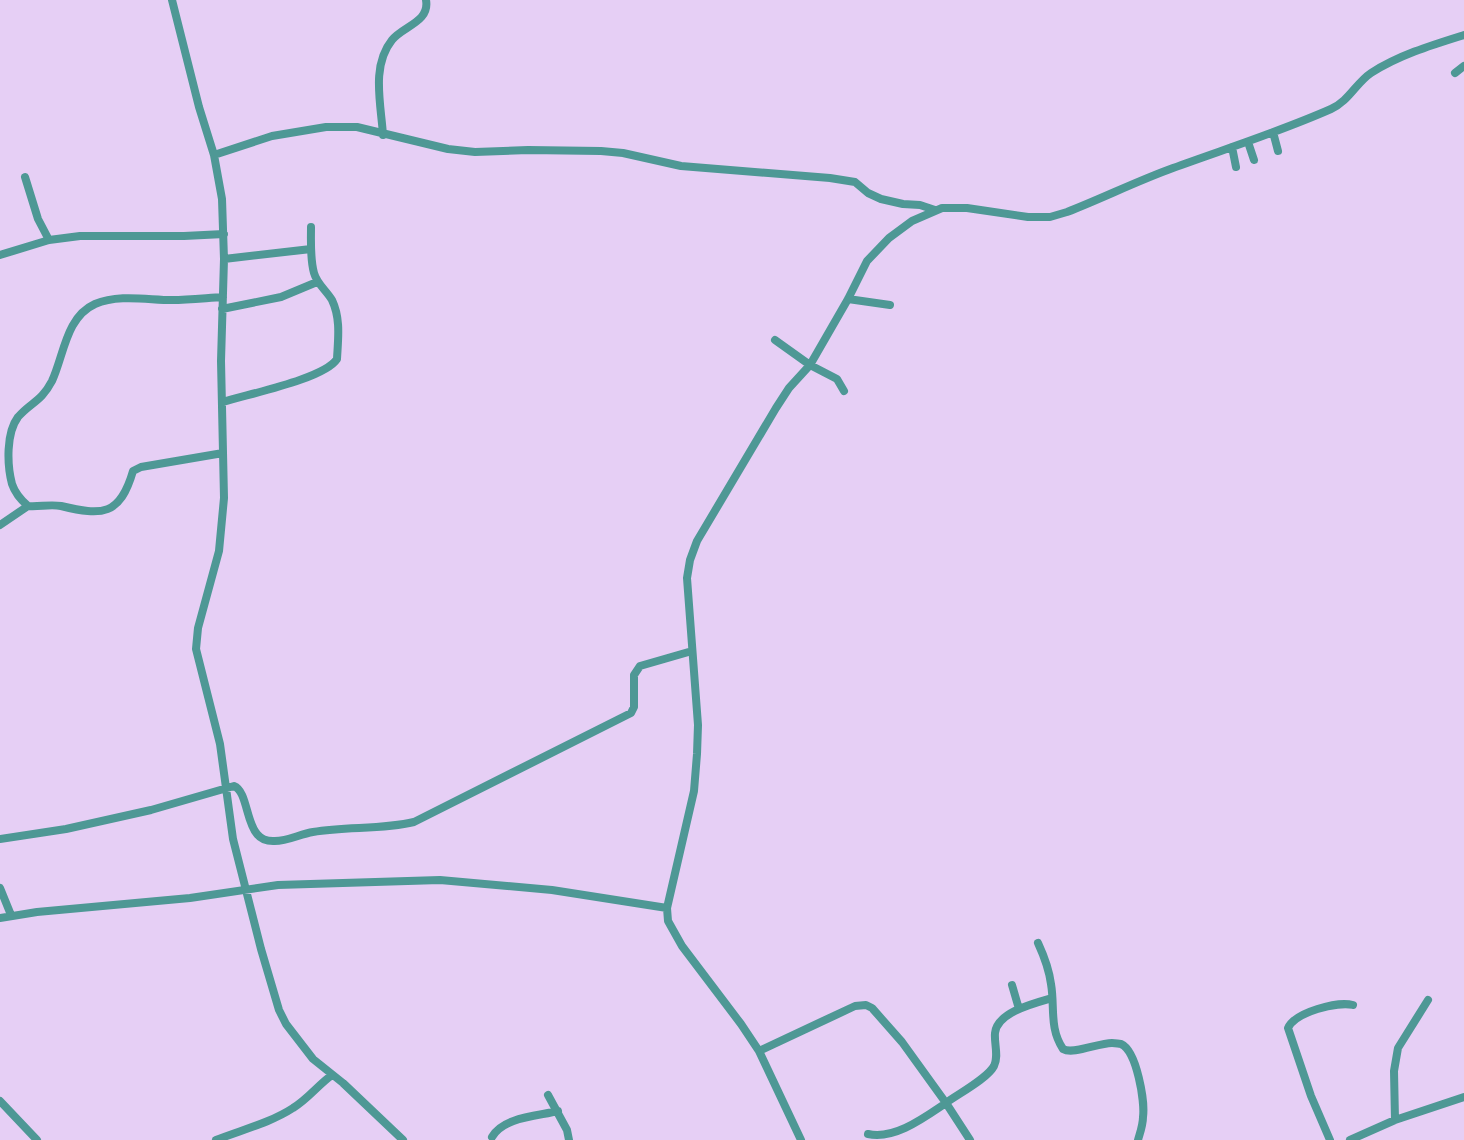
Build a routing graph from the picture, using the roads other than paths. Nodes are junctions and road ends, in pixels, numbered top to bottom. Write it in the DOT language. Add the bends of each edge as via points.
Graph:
graph roads {
  1 [pos="172,0"];
  2 [pos="426,0"];
  3 [pos="1464,35"];
  4 [pos="1464,66"];
  5 [pos="1455,73"];
  6 [pos="1273,132"];
  7 [pos="383,135"];
  8 [pos="1248,142"];
  9 [pos="1232,147"];
  10 [pos="1278,151"];
  11 [pos="214,155"];
  12 [pos="1254,160"];
  13 [pos="1236,167"];
  14 [pos="25,177"];
  15 [pos="935,210"];
  16 [pos="311,227"];
  17 [pos="224,234"];
  18 [pos="49,240"];
  19 [pos="311,249"];
  20 [pos="0,255"];
  21 [pos="224,259"];
  22 [pos="317,282"];
  23 [pos="223,297"];
  24 [pos="849,299"];
  25 [pos="890,305"];
  26 [pos="222,309"];
  27 [pos="775,340"];
  28 [pos="810,365"];
  29 [pos="844,391"];
  30 [pos="223,402"];
  31 [pos="223,453"];
  32 [pos="28,506"];
  33 [pos="0,525"];
  34 [pos="692,651"];
  35 [pos="226,787"];
  36 [pos="0,839"];
  37 [pos="0,888"];
  38 [pos="247,889"];
  39 [pos="667,908"];
  40 [pos="11,915"];
  41 [pos="0,918"];
  42 [pos="1038,943"];
  43 [pos="1012,985"];
  44 [pos="1052,998"];
  45 [pos="1428,1000"];
  46 [pos="1353,1005"];
  47 [pos="1019,1009"];
  48 [pos="759,1051"];
  49 [pos="332,1075"];
  50 [pos="548,1095"];
  51 [pos="1464,1097"];
  52 [pos="0,1101"];
  53 [pos="946,1103"];
  54 [pos="558,1111"];
  55 [pos="1395,1120"];
  56 [pos="868,1134"];
  57 [pos="492,1137"];
  58 [pos="37,1140"];
  59 [pos="216,1140"];
  60 [pos="404,1140"];
  61 [pos="569,1140"];
  62 [pos="801,1140"];
  63 [pos="970,1140"];
  64 [pos="1138,1140"];
  65 [pos="1330,1140"];
  66 [pos="1350,1140"];
  1 -- 11 [label="street"];
  2 -- 7 [label="street" via="421,18 393,38 380,69"];
  3 -- 6 [label="street" via="1391,62 1369,74 1333,108"];
  4 -- 5 [label="street"];
  6 -- 8 [label="street"];
  6 -- 10 [label="street"];
  7 -- 11 [label="street" via="357,127 326,127 272,136"];
  7 -- 15 [label="street" via="475,152 601,151 681,166 831,178 855,182 881,198"];
  8 -- 9 [label="street"];
  8 -- 12 [label="street"];
  9 -- 13 [label="street"];
  9 -- 15 [label="street" via="1050,217 967,208"];
  11 -- 17 [label="street"];
  14 -- 18 [label="street"];
  15 -- 24 [label="street" via="877,248"];
  16 -- 19 [label="street"];
  17 -- 18 [label="street"];
  17 -- 21 [label="street"];
  18 -- 20 [label="street"];
  19 -- 21 [label="street"];
  19 -- 22 [label="street"];
  21 -- 23 [label="street"];
  22 -- 26 [label="street" via="281,297"];
  22 -- 30 [label="street" via="336,311 339,328 335,363 308,378"];
  23 -- 26 [label="street"];
  23 -- 32 [label="street" via="112,300 96,304 78,317 43,396 19,417 13,429 13,485"];
  24 -- 25 [label="street"];
  24 -- 28 [label="street"];
  26 -- 30 [label="street"];
  27 -- 28 [label="street"];
  28 -- 29 [label="street" via="837,379"];
  28 -- 34 [label="street" via="776,408 697,541 687,578"];
  30 -- 31 [label="street"];
  31 -- 32 [label="street" via="141,467 134,471 117,503 99,512"];
  31 -- 35 [label="street" via="222,532 196,650 220,744"];
  32 -- 33 [label="street"];
  34 -- 35 [label="street" via="640,666 634,675 631,713 414,822 394,827 313,832 271,842 253,830 240,789"];
  34 -- 39 [label="street" via="698,725 695,782"];
  35 -- 36 [label="street" via="132,814"];
  35 -- 38 [label="street" via="233,838"];
  37 -- 40 [label="street"];
  38 -- 39 [label="street" via="440,880 552,890"];
  38 -- 40 [label="street"];
  38 -- 49 [label="street" via="279,1010 299,1044"];
  39 -- 48 [label="street" via="668,921 682,946"];
  40 -- 41 [label="street"];
  42 -- 44 [label="street" via="1048,969"];
  43 -- 47 [label="street"];
  44 -- 47 [label="street"];
  44 -- 64 [label="street" via="1053,1029 1063,1049 1072,1051 1113,1043 1128,1050 1142,1095 1144,1117"];
  45 -- 55 [label="street" via="1398,1048 1394,1071"];
  46 -- 65 [label="street" via="1341,1003 1313,1011 1292,1021 1288,1028"];
  47 -- 53 [label="street" via="997,1026 994,1067"];
  48 -- 53 [label="street" via="855,1006 866,1005 881,1016"];
  48 -- 62 [label="street"];
  49 -- 59 [label="street" via="285,1113"];
  49 -- 60 [label="street"];
  50 -- 54 [label="street"];
  51 -- 55 [label="street"];
  52 -- 58 [label="street"];
  53 -- 56 [label="street" via="891,1136"];
  53 -- 63 [label="street"];
  54 -- 57 [label="street" via="504,1124"];
  54 -- 61 [label="street"];
  55 -- 66 [label="street"];
}
